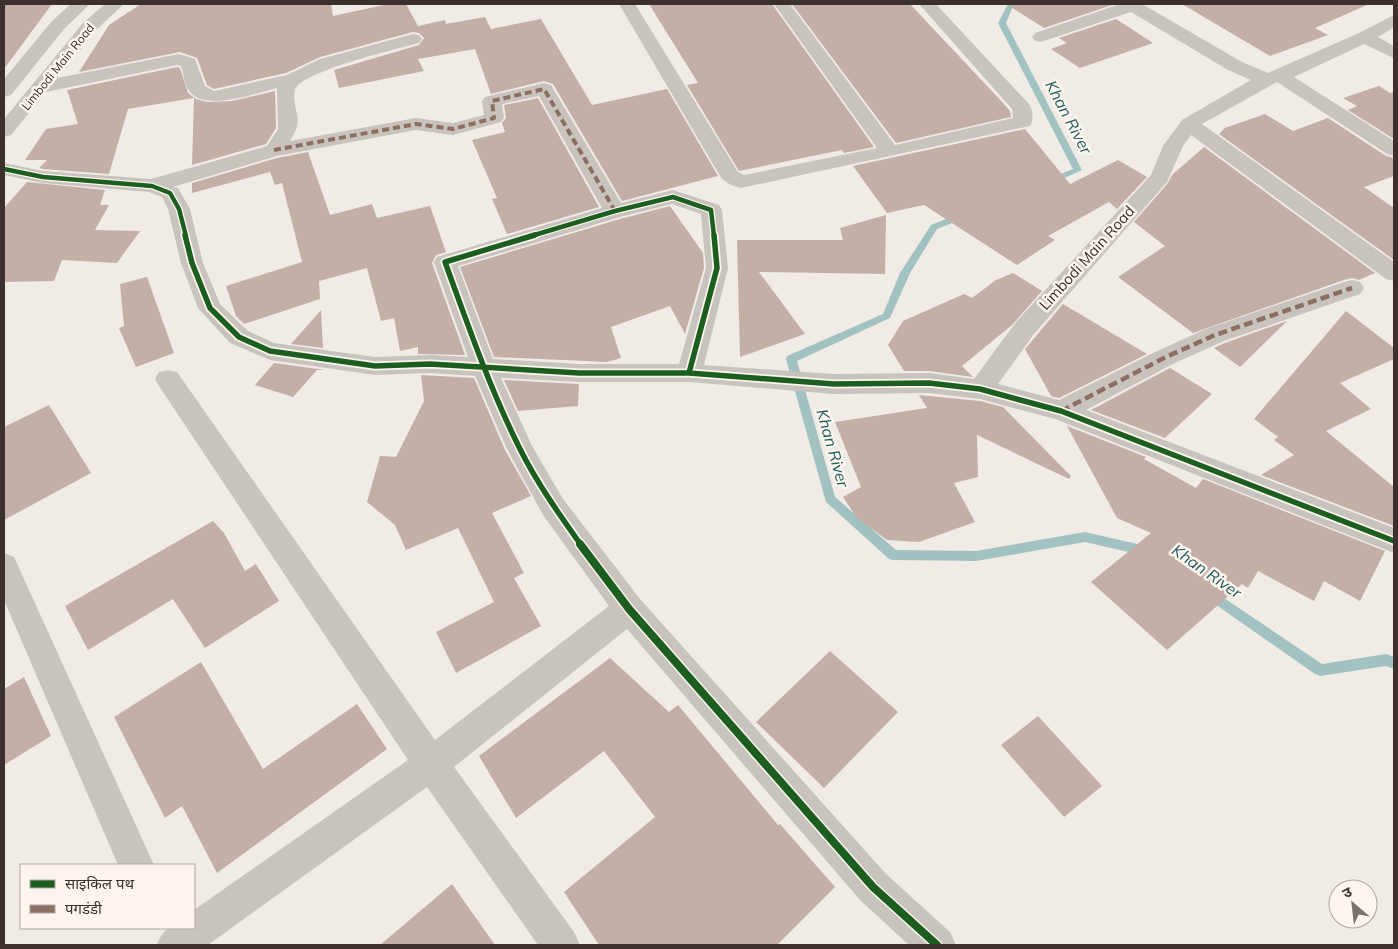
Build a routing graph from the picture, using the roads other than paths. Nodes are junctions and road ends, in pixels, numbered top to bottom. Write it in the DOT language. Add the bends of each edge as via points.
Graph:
graph roads {
  1 [pos="81,4"];
  2 [pos="115,4"];
  3 [pos="628,4"];
  4 [pos="782,4"];
  5 [pos="927,4"];
  6 [pos="1131,5"];
  7 [pos="1394,20"];
  8 [pos="1040,37"];
  9 [pos="1365,37"];
  10 [pos="413,39"];
  11 [pos="1394,53"];
  12 [pos="1266,76"];
  13 [pos="293,78"];
  14 [pos="41,88"];
  15 [pos="4,91"];
  16 [pos="1189,124"];
  17 [pos="4,131"];
  18 [pos="274,150"];
  19 [pos="1394,150"];
  20 [pos="890,152"];
  21 [pos="4,169"];
  22 [pos="152,186"];
  23 [pos="615,211"];
  24 [pos="1394,273"];
  25 [pos="1352,288"];
  26 [pos="484,367"];
  27 [pos="689,372"];
  28 [pos="168,379"];
  29 [pos="980,389"];
  30 [pos="1061,411"];
  31 [pos="1394,542"];
  32 [pos="4,566"];
  33 [pos="629,609"];
  34 [pos="431,764"];
  35 [pos="136,864"];
  36 [pos="163,929"];
  37 [pos="171,945"];
  38 [pos="176,945"];
  39 [pos="560,945"];
  40 [pos="937,945"];
  1 -- 15 [label="street, Limbodi Main Road" via="58,25"];
  2 -- 14 [label="street, Limbodi Main Road" via="89,26"];
  3 -- 20 [label="street" via="730,176 741,182"];
  4 -- 20 [label="street"];
  5 -- 20 [label="street" via="1022,108 1024,116 1022,122"];
  6 -- 8 [label="street"];
  6 -- 12 [label="street" via="1235,66"];
  7 -- 9 [label="street, Limbodi Main Road"];
  9 -- 11 [label="street"];
  9 -- 12 [label="street, Limbodi Main Road"];
  10 -- 13 [label="street" via="326,63"];
  12 -- 16 [label="street, Limbodi Main Road"];
  12 -- 19 [label="street"];
  13 -- 14 [label="street" via="213,97 195,89 189,63 179,59"];
  13 -- 18 [label="street" via="286,89 288,128"];
  14 -- 17 [label="street, Limbodi Main Road"];
  16 -- 24 [label="street"];
  16 -- 29 [label="street, Limbodi Main Road" via="1173,146 1160,177 1025,328"];
  18 -- 22 [label="street"];
  18 -- 23 [label="street" via="416,124 453,129 494,118 492,101 544,89"];
  21 -- 22 [label="street" via="43,177"];
  22 -- 26 [label="street" via="170,193 179,209 192,263 210,308 239,338 270,351 375,366"];
  23 -- 26 [label="street" via="445,262"];
  23 -- 27 [label="street" via="673,197 711,210 717,268"];
  25 -- 30 [label="street" via="1215,335"];
  26 -- 27 [label="street" via="579,373"];
  26 -- 33 [label="street" via="520,449 554,507"];
  27 -- 29 [label="street" via="817,383 930,383"];
  28 -- 34 [label="street"];
  29 -- 30 [label="street"];
  30 -- 31 [label="street"];
  32 -- 35 [label="street"];
  33 -- 34 [label="street"];
  33 -- 40 [label="street" via="873,887"];
  34 -- 38 [label="street"];
  34 -- 39 [label="street"];
  36 -- 37 [label="street"];
}
